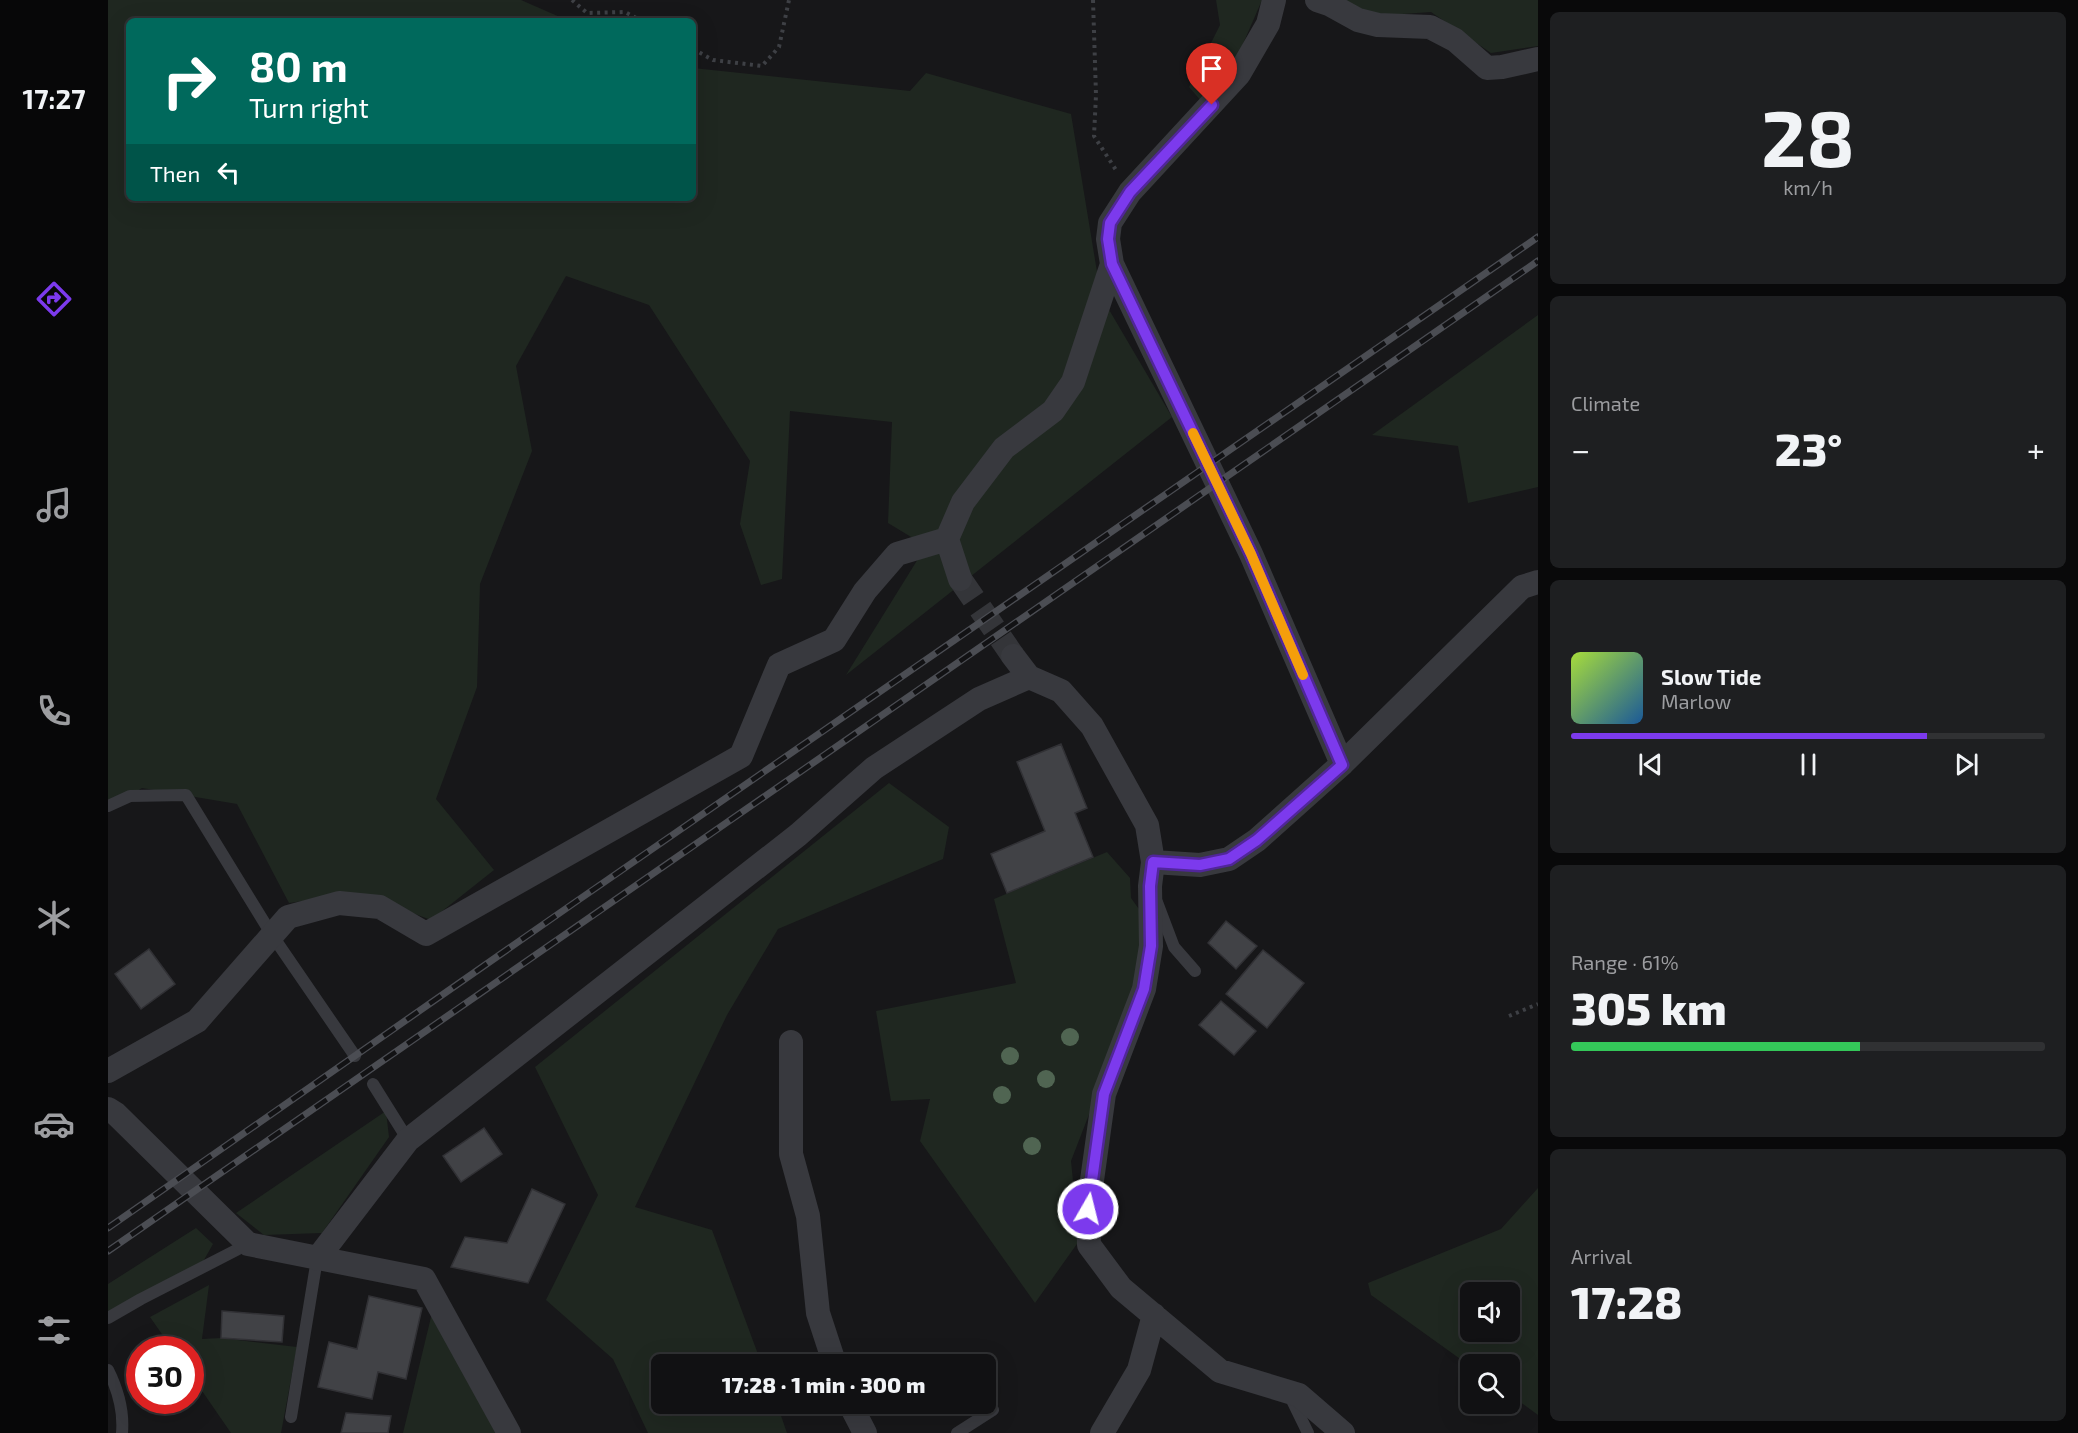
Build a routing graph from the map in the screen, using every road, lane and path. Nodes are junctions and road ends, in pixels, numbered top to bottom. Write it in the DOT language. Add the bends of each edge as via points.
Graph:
graph roads {
  1 [pos="572,0"];
  2 [pos="789,0"];
  3 [pos="1093,0"];
  4 [pos="1274,0"];
  5 [pos="1317,0"];
  6 [pos="636,18"];
  7 [pos="696,51"];
  8 [pos="1538,59"];
  9 [pos="1130,192"];
  10 [pos="1112,264"];
  11 [pos="946,539"];
  12 [pos="960,579"];
  13 [pos="1538,582"];
  14 [pos="1013,656"];
  15 [pos="1029,677"];
  16 [pos="1342,765"];
  17 [pos="108,806"];
  18 [pos="1153,862"];
  19 [pos="1150,886"];
  20 [pos="272,935"];
  21 [pos="1195,971"];
  22 [pos="1538,1004"];
  23 [pos="1509,1016"];
  24 [pos="791,1042"];
  25 [pos="355,1056"];
  26 [pos="108,1071"];
  27 [pos="373,1084"];
  28 [pos="108,1109"];
  29 [pos="408,1140"];
  30 [pos="248,1245"];
  31 [pos="317,1259"];
  32 [pos="1154,1315"];
  33 [pos="108,1318"];
  34 [pos="831,1354"];
  35 [pos="108,1370"];
  36 [pos="1288,1392"];
  37 [pos="855,1414"];
  38 [pos="987,1414"];
  39 [pos="291,1417"];
  40 [pos="122,1433"];
  41 [pos="509,1433"];
  42 [pos="865,1433"];
  43 [pos="957,1433"];
  44 [pos="1101,1433"];
  45 [pos="1308,1433"];
  46 [pos="1343,1433"];
  1 -- 6 [label="path" via="587,14 625,12"];
  2 -- 7 [label="path" via="779,47 762,66 713,60"];
  3 -- 9 [label="path" via="1094,136"];
  4 -- 9 [label="street" via="1268,24 1239,74"];
  5 -- 8 [label="street" via="1378,25 1430,27 1455,40 1487,68"];
  9 -- 10 [label="street" via="1110,223"];
  10 -- 11 [label="street" via="1072,382 1053,411 1004,448 963,502"];
  10 -- 16 [label="street" via="1251,554"];
  11 -- 12 [label="street"];
  11 -- 20 [label="street" via="897,554 865,591 834,640 779,665 741,756 426,934 380,907 339,903 288,917"];
  13 -- 16 [label="street" via="1522,587"];
  14 -- 15 [label="street"];
  15 -- 18 [label="street" via="1061,690 1092,726 1147,825"];
  15 -- 29 [label="street" via="979,699 874,768 798,835"];
  16 -- 18 [label="street" via="1257,840 1229,859 1200,865"];
  17 -- 20 [label="lane" via="130,795 186,795"];
  18 -- 19 [label="street"];
  19 -- 21 [label="lane" via="1174,947"];
  19 -- 32 [label="street" via="1151,946 1144,989 1104,1094 1088,1209 1089,1245 1121,1288"];
  20 -- 25 [label="lane"];
  20 -- 26 [label="street" via="197,1021"];
  22 -- 23 [label="path"];
  24 -- 34 [label="street" via="791,1154 808,1216 818,1313"];
  27 -- 29 [label="lane"];
  28 -- 30 [label="street"];
  29 -- 31 [label="street"];
  30 -- 31 [label="street"];
  30 -- 33 [label="lane"];
  31 -- 39 [label="lane"];
  31 -- 41 [label="street" via="424,1279"];
  32 -- 36 [label="street" via="1220,1371"];
  32 -- 44 [label="street" via="1139,1370"];
  35 -- 40 [label="lane" via="124,1417"];
  36 -- 45 [label="lane"];
  36 -- 46 [label="street" via="1299,1395"];
  37 -- 42 [label="street"];
  38 -- 43 [label="lane"];
}
